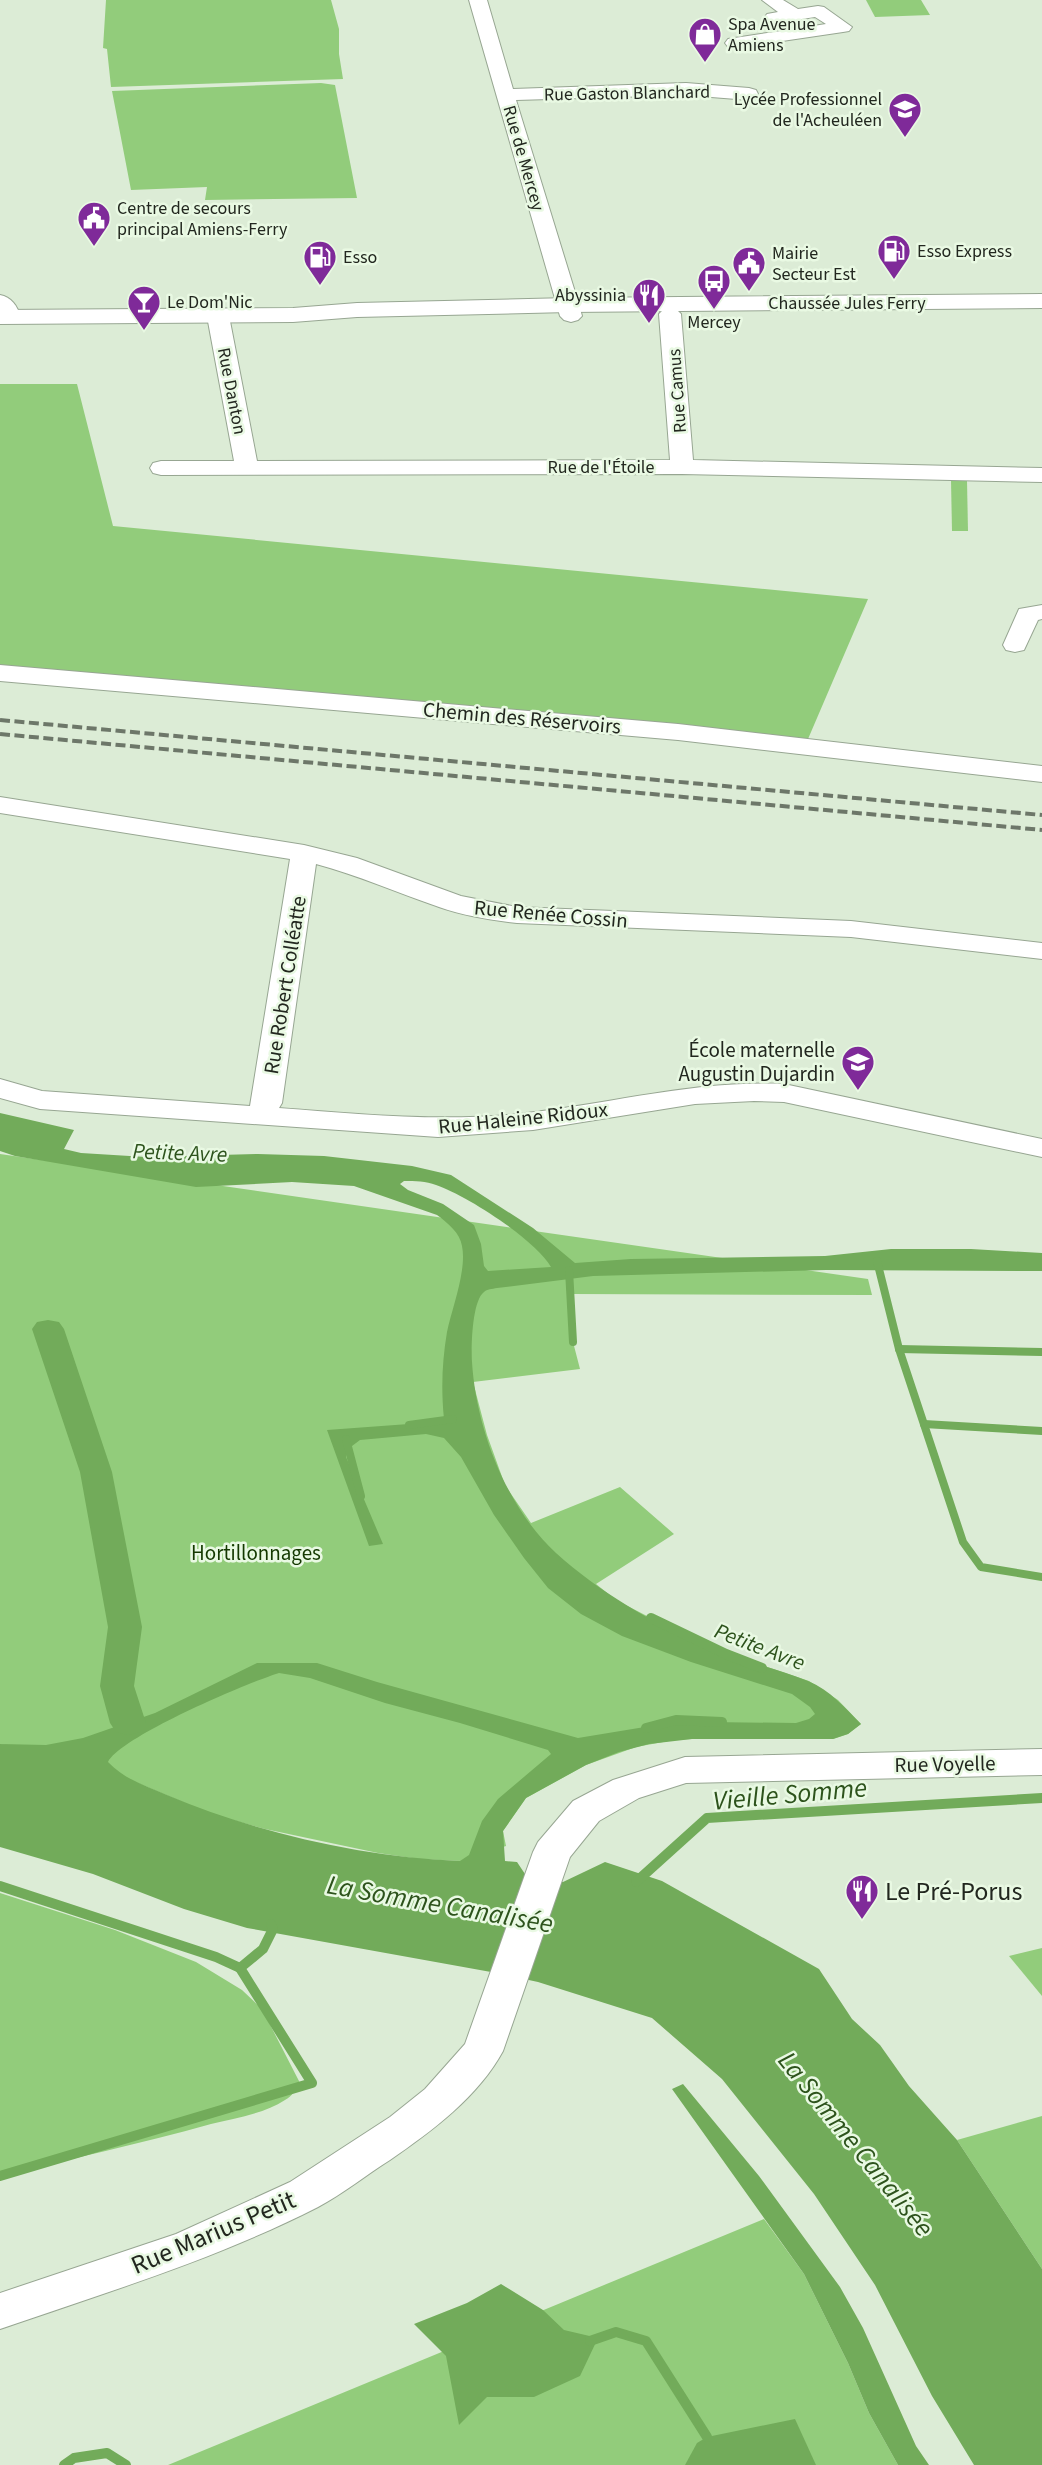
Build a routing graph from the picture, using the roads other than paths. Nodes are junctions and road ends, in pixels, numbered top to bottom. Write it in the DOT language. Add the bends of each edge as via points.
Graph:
graph roads {
  1 [pos="478,0"];
  2 [pos="771,0"];
  3 [pos="795,15"];
  4 [pos="797,34"];
  5 [pos="734,43"];
  6 [pos="749,94"];
  7 [pos="506,95"];
  8 [pos="1042,301"];
  9 [pos="1042,310"];
  10 [pos="570,311"];
  11 [pos="3,312"];
  12 [pos="670,314"];
  13 [pos="218,316"];
  14 [pos="247,467"];
  15 [pos="682,467"];
  16 [pos="161,468"];
  17 [pos="1042,475"];
  18 [pos="1042,612"];
  19 [pos="1015,645"];
  20 [pos="0,673"];
  21 [pos="1042,774"];
  22 [pos="0,805"];
  23 [pos="304,853"];
  24 [pos="1042,951"];
  25 [pos="0,1088"];
  26 [pos="261,1115"];
  27 [pos="1042,1148"];
  28 [pos="1042,1762"];
  29 [pos="552,1852"];
  30 [pos="0,2311"];
  1 -- 7 [label="street, Rue de Mercey"];
  2 -- 3 [label="street"];
  3 -- 4 [label="street" via="772,18"];
  3 -- 4 [label="street" via="818,11 843,27"];
  4 -- 5 [label="street"];
  6 -- 7 [label="street, Rue Gaston Blanchard" via="687,89"];
  7 -- 10 [label="street, Rue de Mercey"];
  8 -- 10 [label="main road, Chaussée Jules Ferry"];
  9 -- 12 [label="main road, Chaussée Jules Ferry"];
  10 -- 12 [label="main road, Chaussée Jules Ferry"];
  10 -- 13 [label="main road, Chaussée Jules Ferry" via="316,318"];
  11 -- 13 [label="main road, Chaussée Jules Ferry"];
  12 -- 15 [label="street, Rue Camus"];
  13 -- 14 [label="street, Rue Danton"];
  14 -- 15 [label="street, Rue de l'Étoile"];
  14 -- 16 [label="street, Rue de l'Étoile"];
  15 -- 17 [label="street, Rue de l'Étoile"];
  18 -- 19 [label="street" via="1028,614"];
  20 -- 21 [label="street, Chemin des Réservoirs" via="678,732"];
  22 -- 23 [label="street, Rue Renée Cossin"];
  23 -- 24 [label="street, Rue Renée Cossin" via="487,911 851,930"];
  23 -- 26 [label="street, Rue Robert Colléatte" via="267,1103"];
  25 -- 26 [label="street, Rue Haleine Ridoux" via="40,1100"];
  26 -- 27 [label="street, Rue Haleine Ridoux" via="334,1123 470,1128 692,1096 755,1091 784,1093"];
  28 -- 29 [label="street, Rue Voyelle" via="685,1770 626,1789 586,1811"];
  29 -- 30 [label="street, Rue Marius Petit" via="483,2051 440,2100 305,2194 190,2246"];
}
